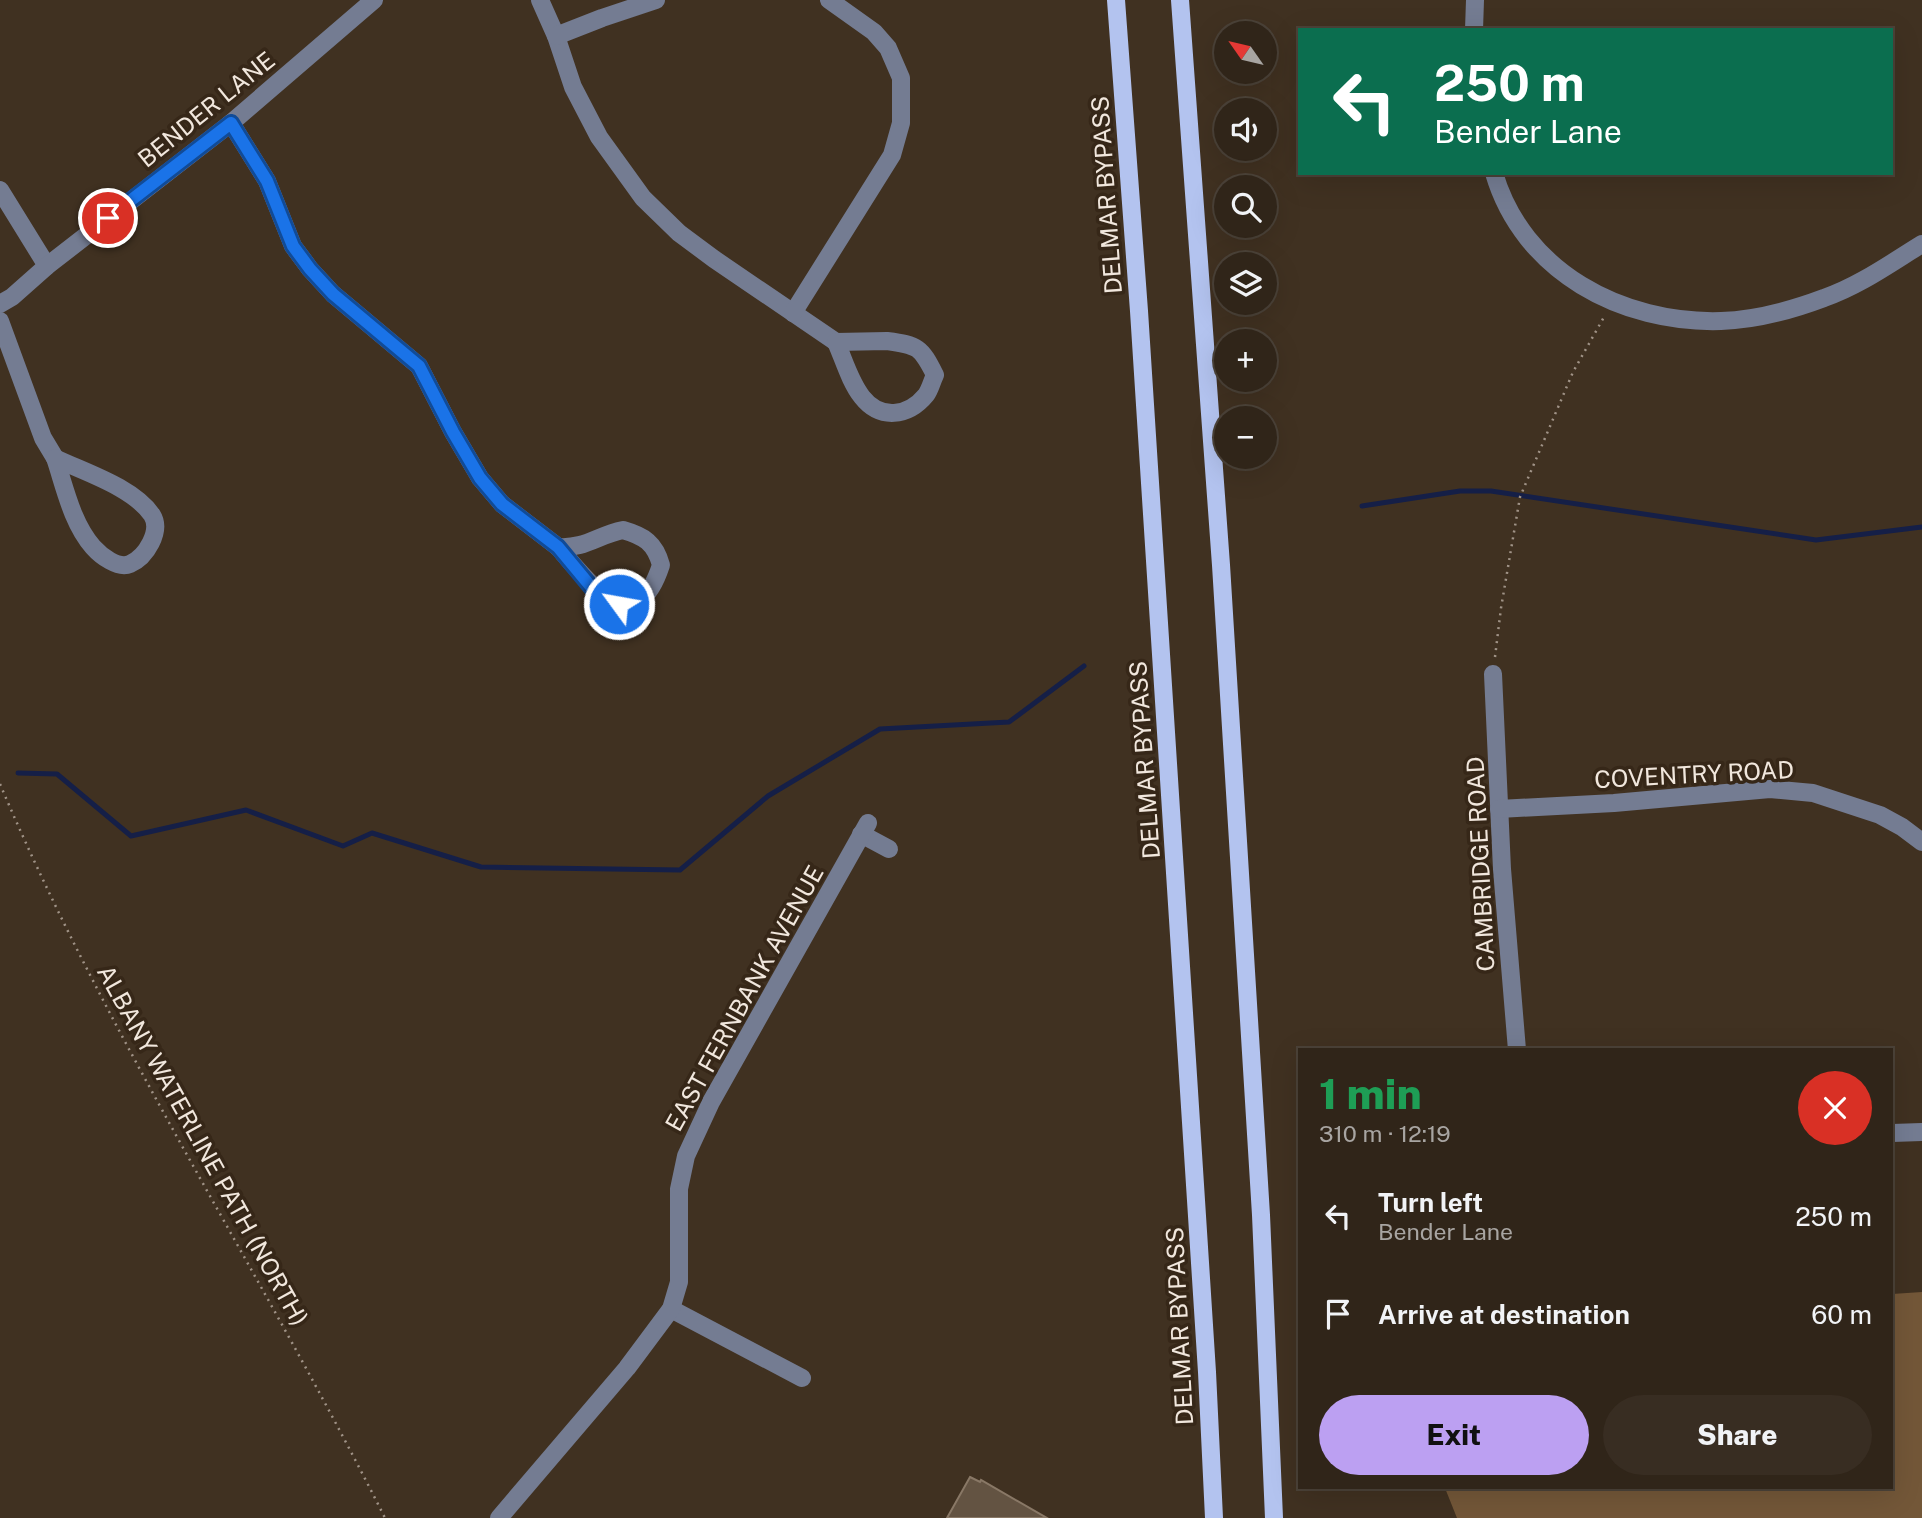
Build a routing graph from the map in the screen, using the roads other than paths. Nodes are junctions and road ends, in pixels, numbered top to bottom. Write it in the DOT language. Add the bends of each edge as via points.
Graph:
graph roads {
  1 [pos="374,0"];
  2 [pos="540,0"];
  3 [pos="656,0"];
  4 [pos="829,0"];
  5 [pos="1116,0"];
  6 [pos="1180,0"];
  7 [pos="1475,0"];
  8 [pos="1474,28"];
  9 [pos="556,36"];
  10 [pos="231,123"];
  11 [pos="1495,175"];
  12 [pos="0,190"];
  13 [pos="1922,244"];
  14 [pos="47,266"];
  15 [pos="0,304"];
  16 [pos="793,313"];
  17 [pos="0,321"];
  18 [pos="836,342"];
  19 [pos="55,458"];
  20 [pos="558,547"];
  21 [pos="1493,674"];
  22 [pos="1499,809"];
  23 [pos="1922,842"];
  24 [pos="889,849"];
  25 [pos="1517,1048"];
  26 [pos="1922,1132"];
  27 [pos="1893,1133"];
  28 [pos="671,1309"];
  29 [pos="802,1378"];
  30 [pos="499,1518"];
  31 [pos="1214,1518"];
  32 [pos="1274,1518"];
  1 -- 10 [label="street, BENDER LANE"];
  2 -- 9 [label="street"];
  3 -- 9 [label="street"];
  4 -- 16 [label="street" via="874,32 888,48 901,78 901,123 892,155"];
  5 -- 31 [label="main road, DELMAR BYPASS"];
  6 -- 32 [label="main road" via="1221,565 1261,1215"];
  7 -- 8 [label="street"];
  9 -- 16 [label="street" via="573,87 599,137 643,198 679,233"];
  10 -- 14 [label="street, BENDER LANE"];
  10 -- 20 [label="street" via="267,181 293,246 310,269 419,366 480,478 502,504"];
  11 -- 13 [label="street" via="1529,243 1553,266 1612,302 1675,320 1722,321 1773,314 1826,298"];
  12 -- 14 [label="street"];
  14 -- 15 [label="street, BENDER LANE"];
  16 -- 18 [label="street"];
  17 -- 19 [label="street" via="43,438"];
  18 -- 18 [label="street" via="860,395 872,409 898,414 926,396 935,375 924,352 887,341"];
  19 -- 19 [label="street" via="79,527 94,548 115,564 128,565 142,556 153,537 152,516 121,489"];
  20 -- 20 [label="street" via="592,588 619,604 647,594 661,565 657,550 642,536 623,530 584,546"];
  21 -- 22 [label="street, CAMBRIDGE ROAD"];
  22 -- 23 [label="street, COVENTRY ROAD" via="1770,789 1813,793 1880,815"];
  22 -- 25 [label="street, CAMBRIDGE ROAD"];
  24 -- 28 [label="street, EAST FERNBANK AVENUE" via="864,829 710,1102 686,1156 679,1189 679,1282"];
  26 -- 27 [label="street"];
  28 -- 29 [label="street"];
  28 -- 30 [label="street, EAST FERNBANK AVENUE" via="627,1368"];
}
